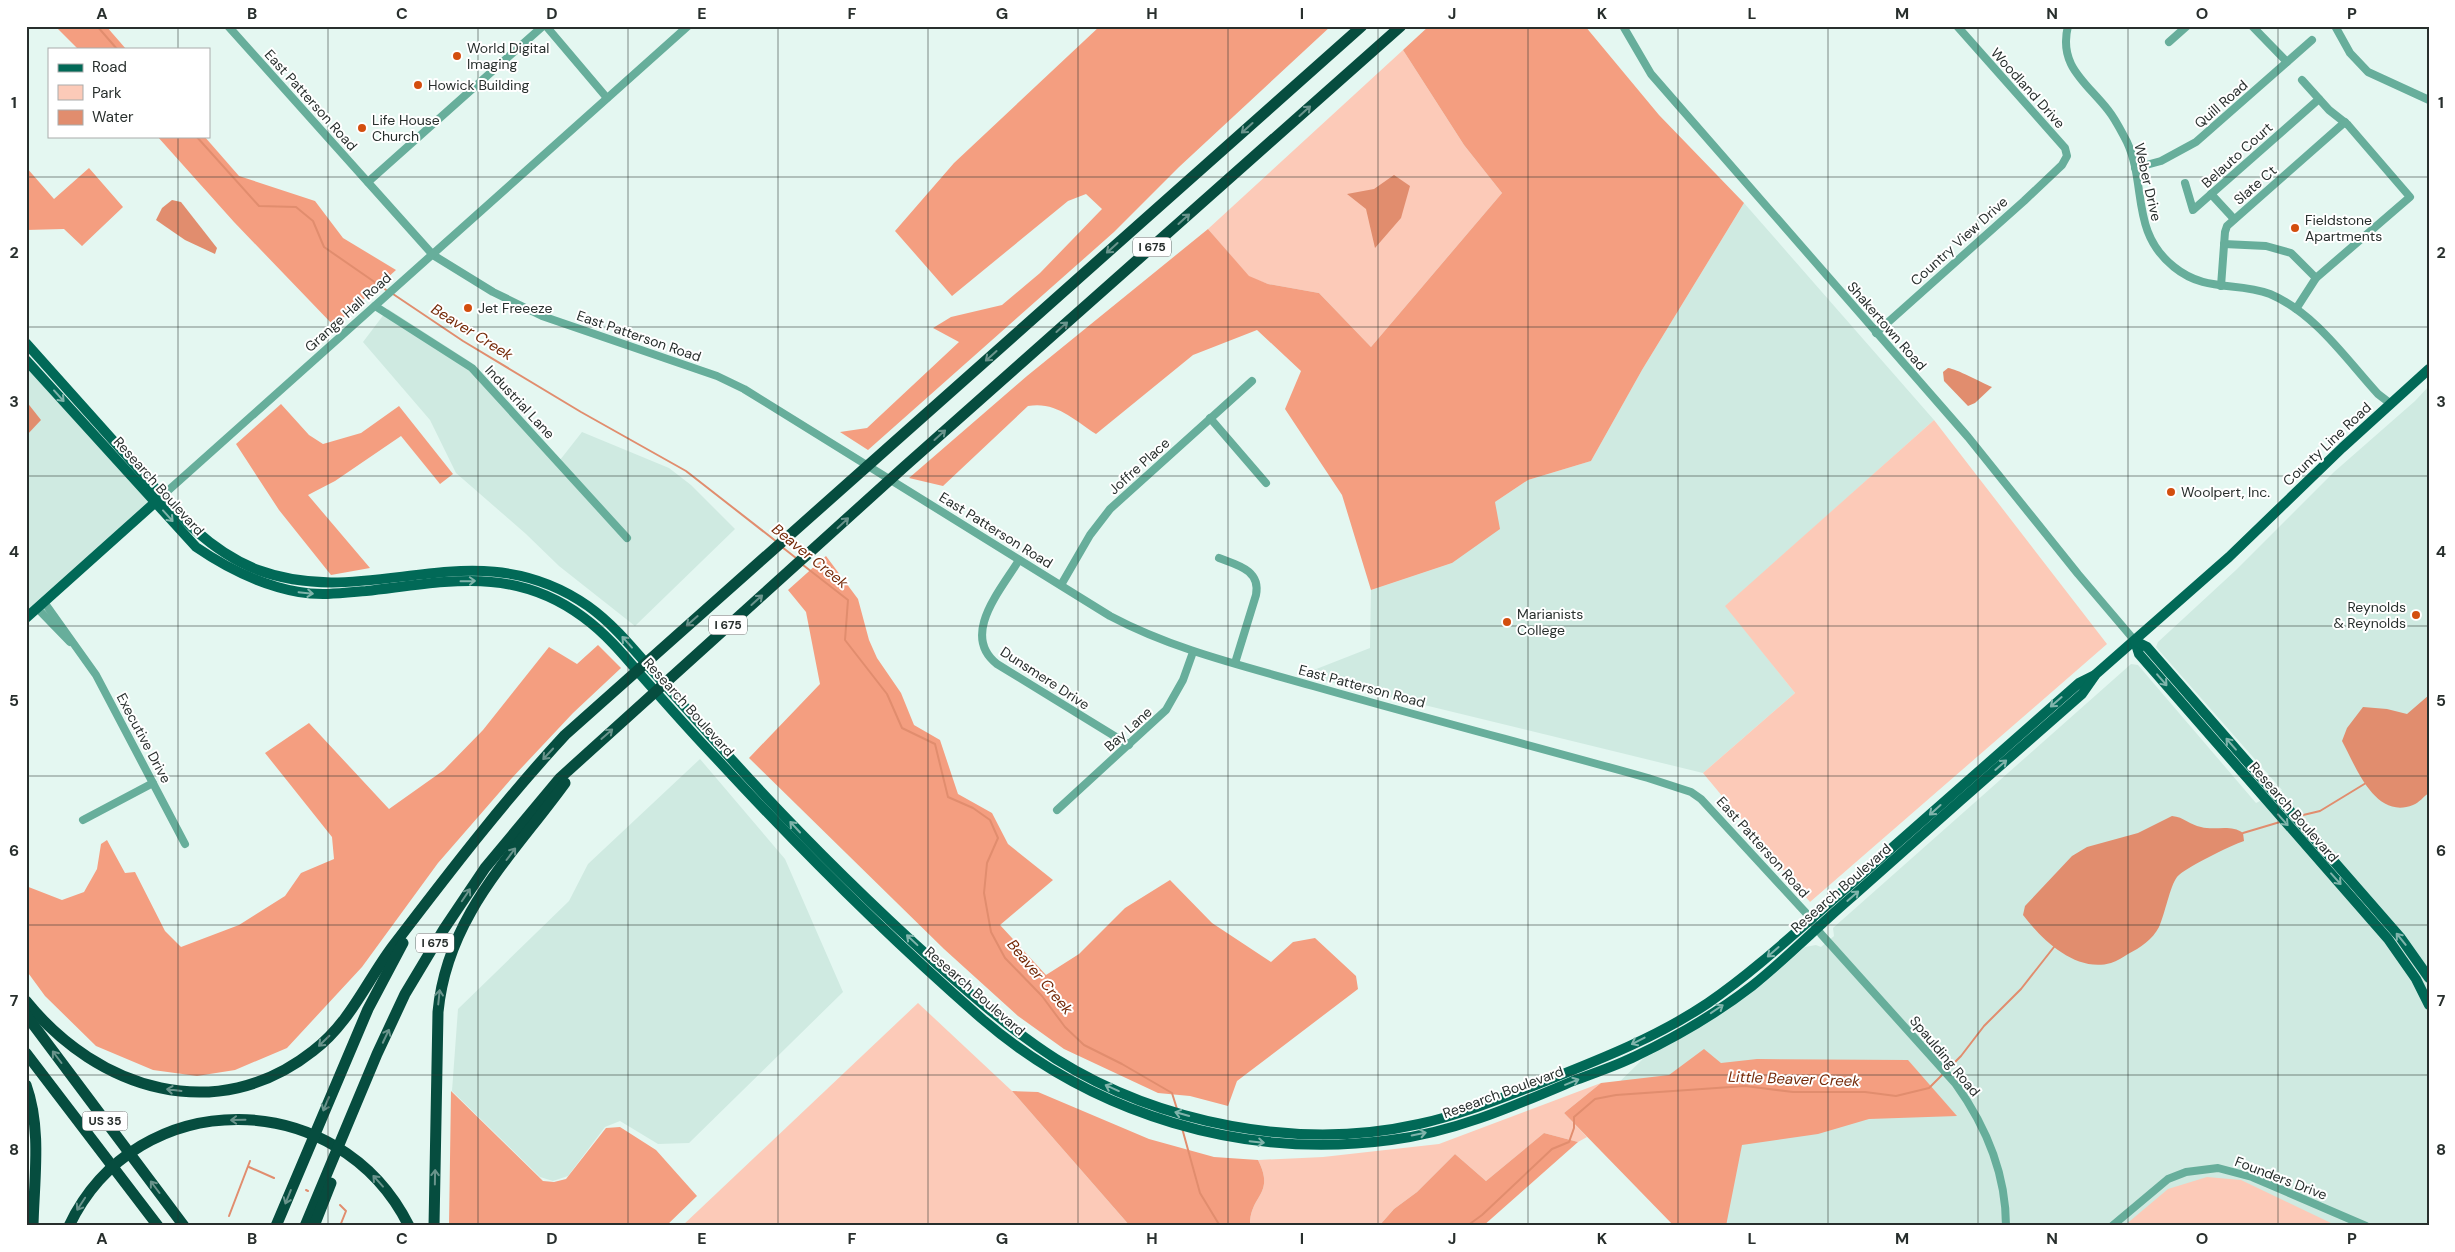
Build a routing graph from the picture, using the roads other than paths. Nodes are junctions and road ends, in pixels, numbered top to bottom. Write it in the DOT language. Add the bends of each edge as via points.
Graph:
graph roads {
  1 [pos="228,26"];
  2 [pos="545,26"];
  3 [pos="688,26"];
  4 [pos="1362,26"];
  5 [pos="1401,26"];
  6 [pos="1623,26"];
  7 [pos="1957,26"];
  8 [pos="2068,26"];
  9 [pos="2187,26"];
  10 [pos="2252,26"];
  11 [pos="2335,26"];
  12 [pos="2312,40"];
  13 [pos="2169,42"];
  14 [pos="2287,62"];
  15 [pos="2302,80"];
  16 [pos="607,98"];
  17 [pos="2319,99"];
  18 [pos="2429,100"];
  19 [pos="2345,122"];
  20 [pos="2059,168"];
  21 [pos="2135,168"];
  22 [pos="368,182"];
  23 [pos="2185,183"];
  24 [pos="2211,194"];
  25 [pos="2234,219"];
  26 [pos="2224,244"];
  27 [pos="433,255"];
  28 [pos="2316,278"];
  29 [pos="2221,286"];
  30 [pos="375,306"];
  31 [pos="2296,309"];
  32 [pos="1876,333"];
  33 [pos="26,343"];
  34 [pos="26,360"];
  35 [pos="2429,369"];
  36 [pos="1252,381"];
  37 [pos="2390,404"];
  38 [pos="1210,418"];
  39 [pos="1266,483"];
  40 [pos="159,499"];
  41 [pos="627,538"];
  42 [pos="1219,558"];
  43 [pos="1019,560"];
  44 [pos="1061,585"];
  45 [pos="41,605"];
  46 [pos="26,618"];
  47 [pos="2135,641"];
  48 [pos="1193,652"];
  49 [pos="1235,663"];
  50 [pos="1129,745"];
  51 [pos="587,752"];
  52 [pos="153,783"];
  53 [pos="1057,810"];
  54 [pos="83,820"];
  55 [pos="185,844"];
  56 [pos="437,890"];
  57 [pos="1813,924"];
  58 [pos="2429,978"];
  59 [pos="26,1001"];
  60 [pos="2429,1005"];
  61 [pos="26,1015"];
  62 [pos="26,1053"];
  63 [pos="377,1054"];
  64 [pos="26,1061"];
  65 [pos="26,1085"];
  66 [pos="277,1223"];
  67 [pos="33,1226"];
  68 [pos="69,1226"];
  69 [pos="150,1226"];
  70 [pos="158,1226"];
  71 [pos="184,1226"];
  72 [pos="305,1226"];
  73 [pos="314,1226"];
  74 [pos="409,1226"];
  75 [pos="434,1226"];
  76 [pos="2006,1226"];
  77 [pos="2112,1226"];
  78 [pos="2366,1226"];
  1 -- 22 [label="street, East Patterson Road"];
  2 -- 16 [label="street"];
  2 -- 22 [label="street"];
  3 -- 16 [label="street, Grange Hall Road"];
  4 -- 56 [label="highway, I 675, one-way" via="565,736 524,780"];
  51 -- 5 [label="highway, I 675, one-way"];
  6 -- 32 [label="street, Shakertown Road" via="1651,74"];
  7 -- 20 [label="street, Woodland Drive" via="2065,148 2066,161"];
  8 -- 21 [label="street, Weber Drive" via="2066,46 2069,63 2118,125"];
  9 -- 13 [label="street"];
  10 -- 14 [label="street"];
  11 -- 18 [label="street" via="2350,53 2368,72"];
  12 -- 14 [label="street, Quill Road"];
  14 -- 21 [label="street, Quill Road" via="2196,142 2161,161"];
  15 -- 17 [label="street"];
  16 -- 27 [label="street, Grange Hall Road"];
  17 -- 19 [label="street"];
  17 -- 24 [label="street, Belauto Court"];
  19 -- 25 [label="street, Slate Ct"];
  19 -- 28 [label="street" via="2410,197"];
  20 -- 32 [label="street, Country View Drive"];
  21 -- 29 [label="street, Weber Drive" via="2140,206 2153,243 2173,266 2189,277"];
  22 -- 27 [label="street, East Patterson Road"];
  23 -- 24 [label="street, Belauto Court" via="2193,210"];
  24 -- 25 [label="street"];
  25 -- 26 [label="street, Slate Ct" via="2224,232"];
  26 -- 28 [label="street" via="2266,246 2291,253"];
  26 -- 29 [label="street, Slate Ct"];
  27 -- 30 [label="street, Grange Hall Road"];
  27 -- 43 [label="street, East Patterson Road" via="493,292 542,316 717,376 744,389"];
  28 -- 31 [label="street"];
  29 -- 31 [label="street, Weber Drive" via="2254,289"];
  30 -- 40 [label="street, Grange Hall Road"];
  30 -- 41 [label="street, Industrial Lane" via="456,356 485,380"];
  31 -- 37 [label="street, Weber Drive"];
  32 -- 47 [label="street, Shakertown Road" via="1968,437"];
  33 -- 40 [label="main road, Research Boulevard"];
  34 -- 40 [label="main road, Research Boulevard, one-way"];
  35 -- 37 [label="main road, County Line Road"];
  36 -- 38 [label="street, Joffre Place"];
  37 -- 47 [label="main road, County Line Road"];
  38 -- 39 [label="street"];
  38 -- 44 [label="street, Joffre Place" via="1110,509 1090,535"];
  40 -- 45 [label="main road, Grange Hall Road"];
  57 -- 40 [label="main road, Research Boulevard, one-way" via="1744,977 1680,1019 1591,1063 1488,1104 1418,1124 1370,1132 1283,1132 1206,1120 1157,1106 1112,1088 1061,1062 1011,1028 939,966 800,831 618,632 588,606 533,579 477,569 336,583 287,578 231,557 210,544"];
  40 -- 57 [label="main road, Research Boulevard, one-way" via="196,547 249,579 277,587 301,593 333,594 463,580 499,581 550,597 583,616 611,641 712,755 825,873 986,1022 1067,1079 1160,1120 1209,1133 1256,1142 1313,1145 1390,1140 1485,1117 1636,1056 1689,1027 1752,986"];
  42 -- 49 [label="street" via="1247,570 1257,585"];
  43 -- 44 [label="street, East Patterson Road"];
  43 -- 50 [label="street, Dunsmere Drive" via="982,625 981,641 987,654 997,664"];
  44 -- 48 [label="street, East Patterson Road" via="1133,628"];
  45 -- 46 [label="main road, Grange Hall Road"];
  45 -- 52 [label="street, Executive Drive" via="76,646 96,676"];
  47 -- 57 [label="main road, Research Boulevard" via="2096,674 2082,694 1981,776"];
  58 -- 47 [label="main road, Research Boulevard, one-way" via="2400,937 2147,647"];
  47 -- 60 [label="main road, Research Boulevard, one-way" via="2138,654 2388,939 2416,979"];
  48 -- 49 [label="street, East Patterson Road"];
  48 -- 50 [label="street, Bay Lane" via="1170,704"];
  49 -- 57 [label="street, East Patterson Road" via="1691,792 1710,807"];
  50 -- 53 [label="street, Bay Lane"];
  63 -- 51 [label="highway, I 675, one-way" via="405,994 485,868 560,778"];
  75 -- 51 [label="highway, one-way" via="438,1012 447,963 476,901"];
  52 -- 54 [label="street"];
  52 -- 55 [label="street, Executive Drive"];
  56 -- 59 [label="highway, one-way" via="391,948 355,1007 335,1031 297,1062 253,1082 214,1090 187,1091 132,1081 75,1049"];
  56 -- 66 [label="highway, I 675, one-way" via="402,945 368,1009"];
  57 -- 76 [label="street, Spaulding Road" via="1955,1083 1980,1122 1994,1152 2003,1186"];
  71 -- 61 [label="highway, US 35, one-way"];
  62 -- 70 [label="highway, US 35"];
  63 -- 72 [label="highway, I 675"];
  63 -- 73 [label="highway" via="354,1127"];
  64 -- 69 [label="highway"];
  65 -- 67 [label="highway" via="35,1138"];
  74 -- 68 [label="highway, one-way" via="390,1195 365,1167 328,1140 306,1131 254,1120 220,1120 183,1128 155,1139 120,1160 96,1184"];
  77 -- 78 [label="street, Founders Drive" via="2168,1179 2196,1170 2218,1168 2252,1177"];
}
